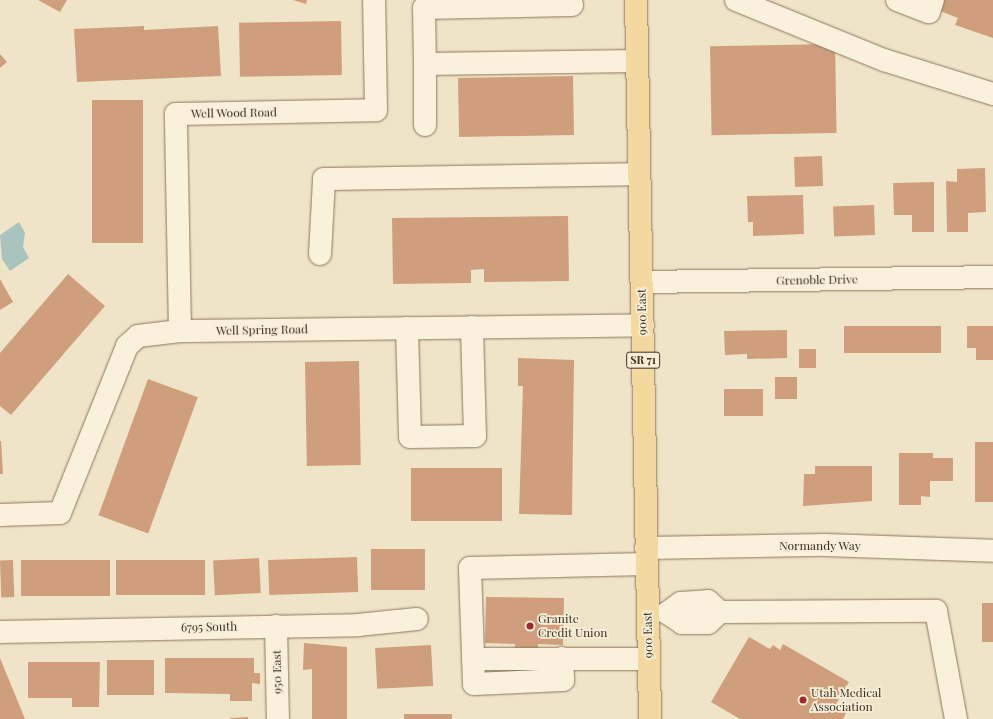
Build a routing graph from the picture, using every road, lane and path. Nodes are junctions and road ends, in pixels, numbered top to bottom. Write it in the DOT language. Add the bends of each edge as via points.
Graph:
graph roads {
  1 [pos="374,0"];
  2 [pos="636,0"];
  3 [pos="736,0"];
  4 [pos="897,0"];
  5 [pos="572,5"];
  6 [pos="931,6"];
  7 [pos="637,61"];
  8 [pos="425,64"];
  9 [pos="993,94"];
  10 [pos="425,125"];
  11 [pos="639,174"];
  12 [pos="320,254"];
  13 [pos="993,278"];
  14 [pos="642,282"];
  15 [pos="642,325"];
  16 [pos="472,327"];
  17 [pos="407,328"];
  18 [pos="180,331"];
  19 [pos="0,515"];
  20 [pos="993,551"];
  21 [pos="647,556"];
  22 [pos="657,614"];
  23 [pos="417,619"];
  24 [pos="276,626"];
  25 [pos="0,632"];
  26 [pos="649,659"];
  27 [pos="278,719"];
  28 [pos="650,719"];
  29 [pos="956,719"];
  1 -- 18 [label="street, Well Wood Road" via="376,110 176,114"];
  2 -- 7 [label="main road, 900 East / SR 71"];
  3 -- 9 [label="street" via="884,60"];
  4 -- 6 [label="street"];
  5 -- 8 [label="street" via="424,8"];
  7 -- 8 [label="street"];
  7 -- 11 [label="main road, 900 East / SR 71"];
  8 -- 10 [label="street"];
  11 -- 12 [label="street" via="324,179"];
  11 -- 14 [label="main road, 900 East / SR 71"];
  13 -- 14 [label="street, Grenoble Drive"];
  14 -- 15 [label="main road, 900 East / SR 71"];
  15 -- 16 [label="street, Well Spring Road"];
  15 -- 21 [label="main road, 900 East / SR 71"];
  16 -- 17 [label="street, Well Spring Road"];
  16 -- 17 [label="street" via="475,436 410,437"];
  17 -- 18 [label="street, Well Spring Road"];
  18 -- 19 [label="street, Well Spring Road" via="138,336 127,346 60,513"];
  20 -- 21 [label="street, Normandy Way" via="825,546"];
  21 -- 22 [label="main road, 900 East / SR 71"];
  21 -- 26 [label="street, Normandy Way" via="470,568 474,684 563,680 562,658"];
  22 -- 26 [label="main road, 900 East / SR 71"];
  22 -- 29 [label="street" via="681,603 696,602 708,602 720,612 936,611"];
  23 -- 24 [label="street, 6795 South" via="358,625"];
  24 -- 25 [label="street, 6795 South"];
  24 -- 27 [label="street, 950 East"];
  26 -- 28 [label="main road, 900 East / SR 71"];
}
